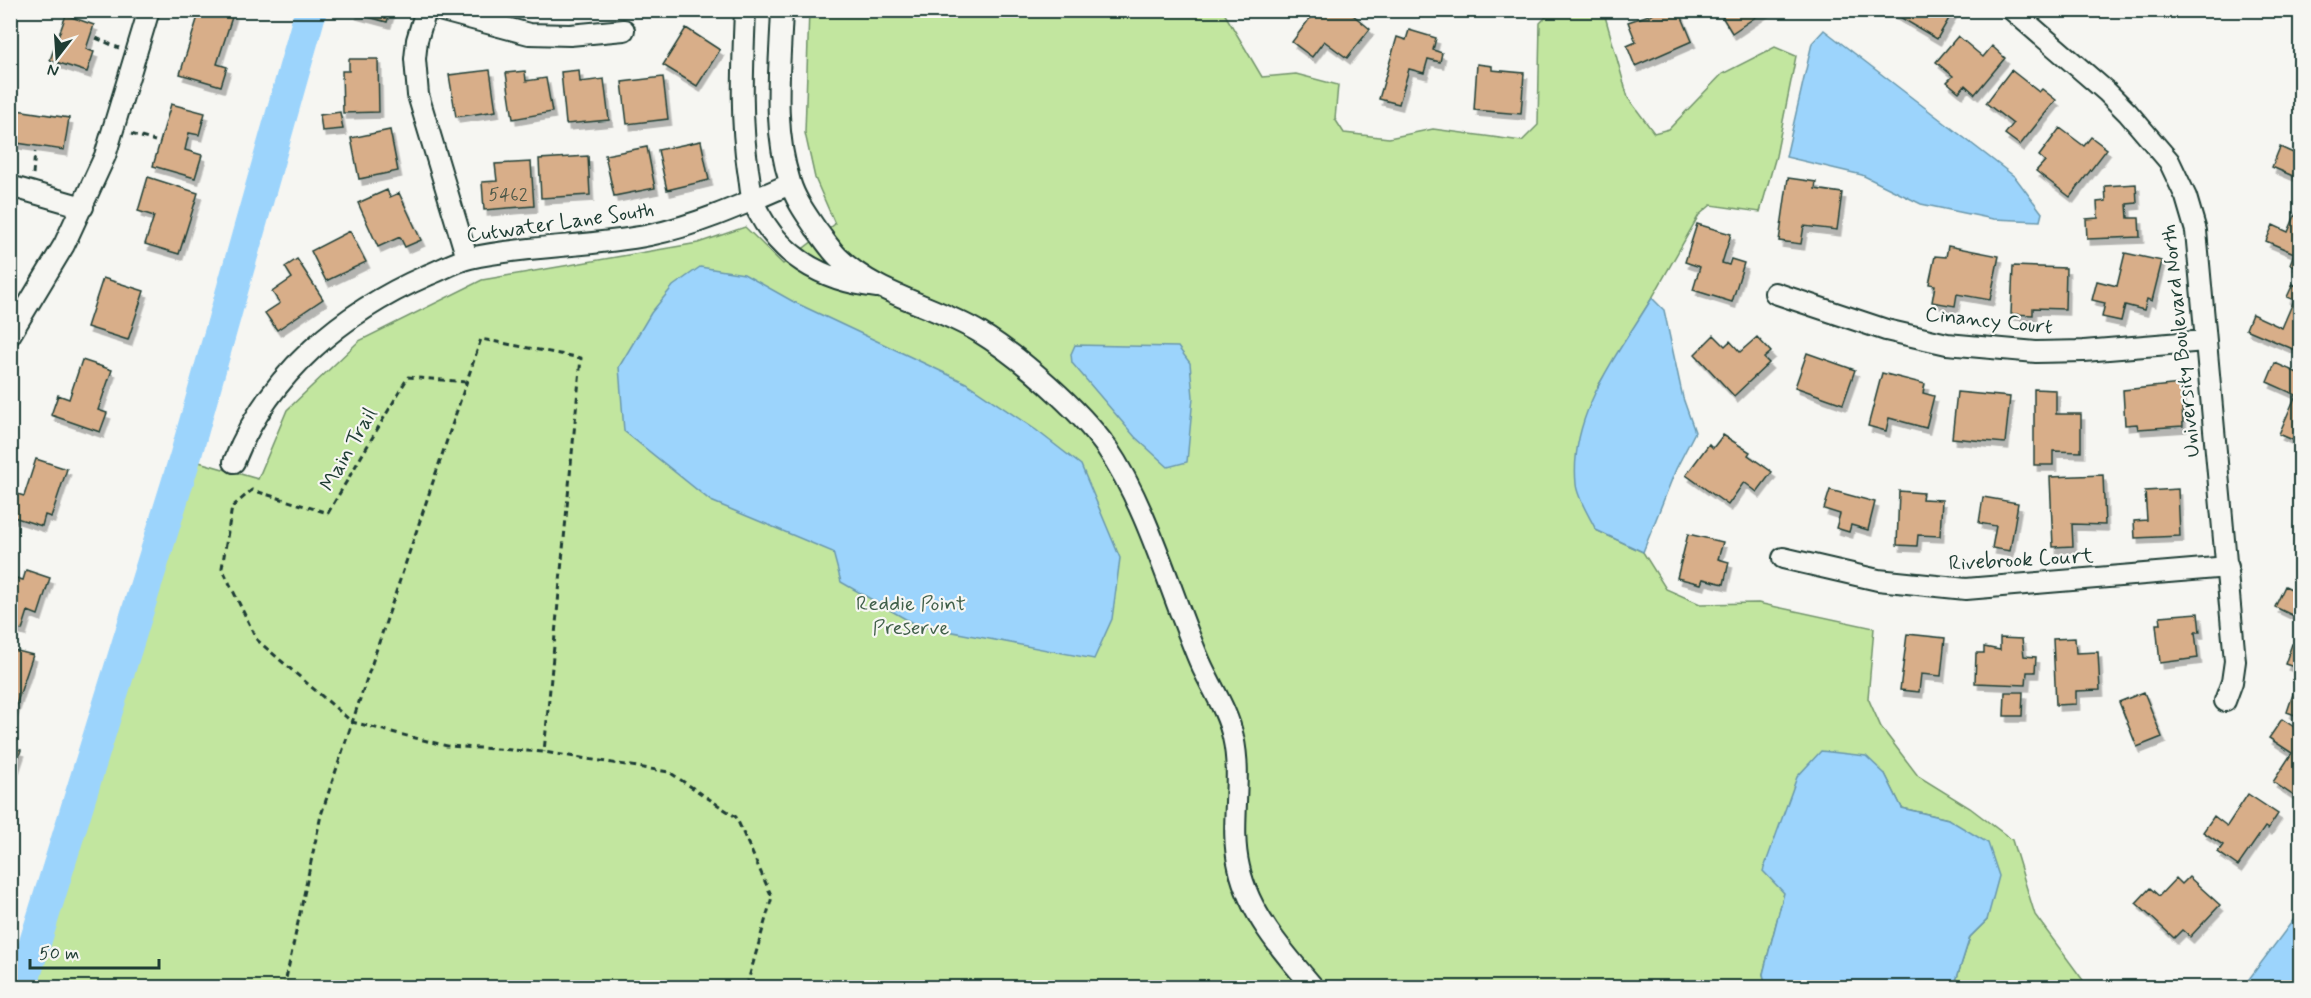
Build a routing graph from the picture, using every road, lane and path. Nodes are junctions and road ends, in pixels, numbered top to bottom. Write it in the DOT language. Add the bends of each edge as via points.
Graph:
graph roads {
  1 [pos="149,10"];
  2 [pos="426,10"];
  3 [pos="439,10"];
  4 [pos="745,10"];
  5 [pos="782,10"];
  6 [pos="2012,10"];
  7 [pos="624,30"];
  8 [pos="96,38"];
  9 [pos="136,53"];
  10 [pos="114,129"];
  11 [pos="155,141"];
  12 [pos="35,152"];
  13 [pos="790,184"];
  14 [pos="20,188"];
  15 [pos="753,200"];
  16 [pos="83,207"];
  17 [pos="467,258"];
  18 [pos="880,287"];
  19 [pos="1774,293"];
  20 [pos="10,335"];
  21 [pos="2205,341"];
  22 [pos="466,382"];
  23 [pos="234,462"];
  24 [pos="1784,558"];
  25 [pos="2228,567"];
  26 [pos="2225,700"];
  27 [pos="352,722"];
  28 [pos="544,752"];
  29 [pos="284,987"];
  30 [pos="746,987"];
  31 [pos="1314,987"];
  1 -- 9 [label="street"];
  2 -- 17 [label="street" via="415,59 418,95"];
  3 -- 7 [label="street" via="529,34"];
  4 -- 15 [label="street" via="742,134"];
  5 -- 13 [label="street" via="779,120"];
  6 -- 21 [label="street, University Boulevard North" via="2121,106 2169,161 2196,231"];
  8 -- 9 [label="path"];
  9 -- 10 [label="street"];
  10 -- 11 [label="path"];
  10 -- 16 [label="street"];
  12 -- 14 [label="path"];
  13 -- 15 [label="street, Cutwater Lane South"];
  13 -- 18 [label="street" via="802,209 838,258"];
  14 -- 16 [label="street"];
  15 -- 17 [label="street, Cutwater Lane South" via="691,225 651,235"];
  15 -- 18 [label="street" via="789,252 815,271 848,284"];
  16 -- 20 [label="street"];
  17 -- 23 [label="street, Cutwater Lane South" via="396,289 307,353 256,414"];
  18 -- 31 [label="street" via="942,312 981,334 1045,383 1106,447 1133,496 1233,733 1239,781 1238,866 1245,885 1278,945"];
  19 -- 21 [label="street, Cinancy Court" via="1886,330 1947,344 2036,352"];
  21 -- 25 [label="street, University Boulevard North"];
  22 -- 27 [label="path"];
  22 -- 27 [label="path, Main Trail" via="408,377 328,513 252,490 231,507 222,568 257,639"];
  22 -- 28 [label="path" via="481,339 581,358"];
  24 -- 25 [label="street, Rivebrook Court" via="1878,580 1966,589"];
  25 -- 26 [label="street, University Boulevard North" via="2235,661"];
  27 -- 28 [label="path, Main Trail" via="447,746"];
  27 -- 29 [label="path" via="321,815"];
  28 -- 30 [label="path, Main Trail" via="669,772 736,817 772,897"];
}
